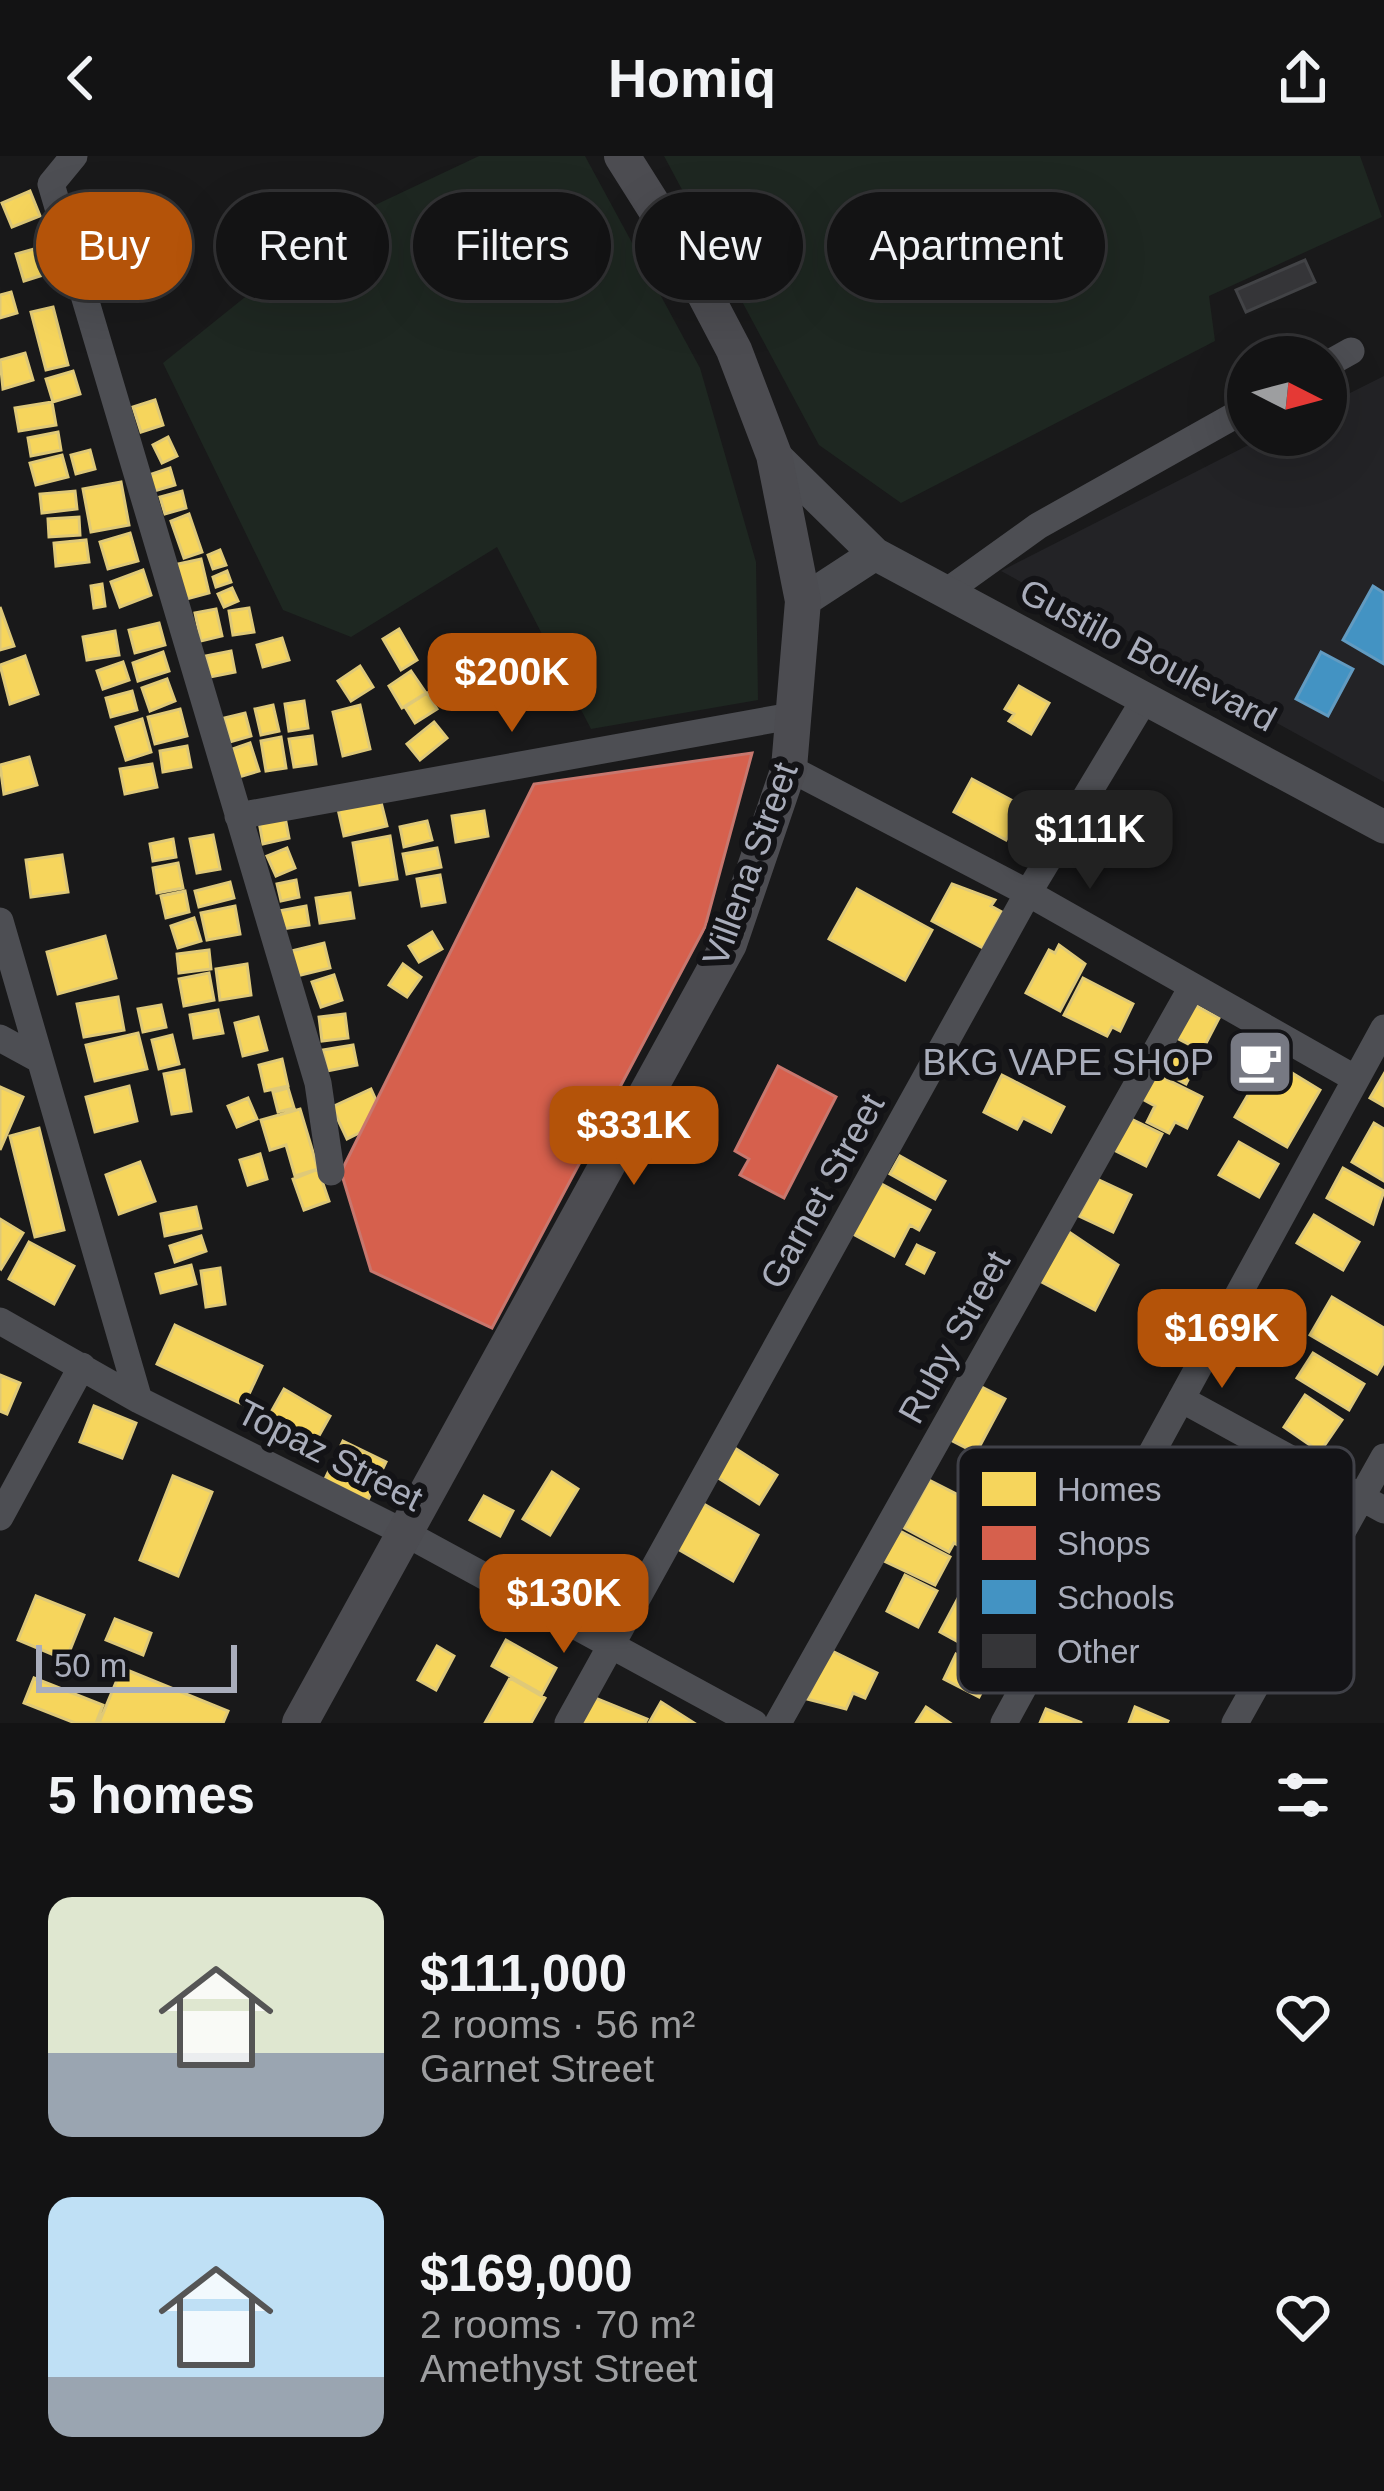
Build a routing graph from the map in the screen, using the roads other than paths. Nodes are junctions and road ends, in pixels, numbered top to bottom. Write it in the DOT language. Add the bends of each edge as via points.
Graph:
graph roads {
  1 [pos="74,156"];
  2 [pos="622,156"];
  3 [pos="1227,420"];
  4 [pos="774,455"];
  5 [pos="875,554"];
  6 [pos="946,592"];
  7 [pos="803,601"];
  8 [pos="1146,697"];
  9 [pos="797,715"];
  10 [pos="789,768"];
  11 [pos="238,816"];
  12 [pos="1384,827"];
  13 [pos="1028,893"];
  14 [pos="0,921"];
  15 [pos="1192,987"];
  16 [pos="1384,1028"];
  17 [pos="0,1038"];
  18 [pos="40,1060"];
  19 [pos="1356,1079"];
  20 [pos="331,1172"];
  21 [pos="0,1321"];
  22 [pos="82,1366"];
  23 [pos="1181,1399"];
  24 [pos="140,1400"];
  25 [pos="1155,1447"];
  26 [pos="1270,1447"];
  27 [pos="1384,1457"];
  28 [pos="1373,1503"];
  29 [pos="0,1517"];
  30 [pos="405,1533"];
  31 [pos="1354,1533"];
  32 [pos="611,1646"];
  33 [pos="1020,1693"];
  34 [pos="1253,1693"];
  35 [pos="300,1723"];
  36 [pos="568,1723"];
  37 [pos="754,1723"];
  38 [pos="778,1723"];
  39 [pos="1004,1723"];
  40 [pos="1234,1723"];
  1 -- 11 [label="street" via="51,184"];
  2 -- 4 [label="main road, Villena Street" via="734,350"];
  3 -- 6 [label="street" via="1038,526"];
  4 -- 5 [label="street, Gustilo Boulevard"];
  4 -- 7 [label="main road, Villena Street"];
  5 -- 6 [label="street, Gustilo Boulevard"];
  5 -- 7 [label="street"];
  6 -- 8 [label="street, Gustilo Boulevard"];
  7 -- 9 [label="main road, Villena Street"];
  8 -- 12 [label="street, Gustilo Boulevard"];
  8 -- 13 [label="street, Garnet Street"];
  9 -- 10 [label="main road, Villena Street"];
  9 -- 11 [label="street"];
  10 -- 13 [label="street"];
  10 -- 30 [label="main road, Villena Street" via="729,944"];
  11 -- 20 [label="street" via="318,1083"];
  13 -- 15 [label="street"];
  13 -- 32 [label="street, Garnet Street"];
  14 -- 18 [label="street"];
  15 -- 19 [label="street"];
  15 -- 38 [label="street, Ruby Street"];
  16 -- 19 [label="street"];
  17 -- 18 [label="street"];
  18 -- 24 [label="street"];
  19 -- 23 [label="street"];
  21 -- 22 [label="street, Topaz Street"];
  22 -- 24 [label="street, Topaz Street"];
  22 -- 29 [label="street"];
  23 -- 25 [label="street"];
  23 -- 26 [label="street"];
  24 -- 30 [label="street, Topaz Street"];
  27 -- 28 [label="street"];
  28 -- 31 [label="street"];
  30 -- 32 [label="street, Topaz Street"];
  30 -- 35 [label="main road, Villena Street"];
  32 -- 36 [label="street, Garnet Street"];
  32 -- 37 [label="street, Topaz Street"];
  33 -- 39 [label="street"];
  34 -- 40 [label="street"];
}
